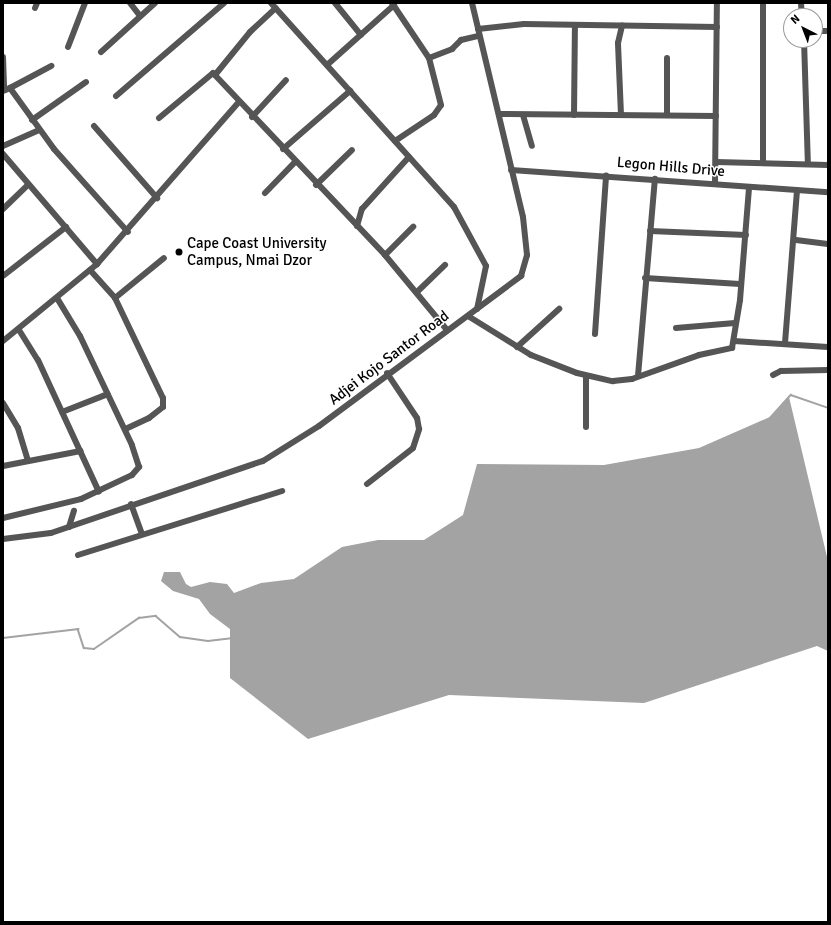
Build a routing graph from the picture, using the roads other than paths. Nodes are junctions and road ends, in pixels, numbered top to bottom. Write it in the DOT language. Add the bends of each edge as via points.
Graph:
graph roads {
  1 [pos="85,3"];
  2 [pos="130,3"];
  3 [pos="154,3"];
  4 [pos="224,3"];
  5 [pos="270,3"];
  6 [pos="335,3"];
  7 [pos="472,3"];
  8 [pos="717,3"];
  9 [pos="763,3"];
  10 [pos="393,4"];
  11 [pos="276,8"];
  12 [pos="140,16"];
  13 [pos="574,24"];
  14 [pos="622,26"];
  15 [pos="717,27"];
  16 [pos="478,29"];
  17 [pos="361,35"];
  18 [pos="480,36"];
  19 [pos="68,46"];
  20 [pos="804,48"];
  21 [pos="101,52"];
  22 [pos="3,57"];
  23 [pos="429,58"];
  24 [pos="667,58"];
  25 [pos="327,65"];
  26 [pos="51,66"];
  27 [pos="215,75"];
  28 [pos="286,80"];
  29 [pos="86,82"];
  30 [pos="6,90"];
  31 [pos="350,91"];
  32 [pos="116,96"];
  33 [pos="238,103"];
  34 [pos="500,114"];
  35 [pos="667,114"];
  36 [pos="523,115"];
  37 [pos="574,115"];
  38 [pos="621,115"];
  39 [pos="716,116"];
  40 [pos="252,117"];
  41 [pos="159,118"];
  42 [pos="32,120"];
  43 [pos="94,126"];
  44 [pos="39,130"];
  45 [pos="395,141"];
  46 [pos="3,146"];
  47 [pos="532,146"];
  48 [pos="283,149"];
  49 [pos="352,150"];
  50 [pos="3,154"];
  51 [pos="409,157"];
  52 [pos="295,162"];
  53 [pos="716,162"];
  54 [pos="763,162"];
  55 [pos="808,164"];
  56 [pos="828,165"];
  57 [pos="511,170"];
  58 [pos="606,176"];
  59 [pos="655,179"];
  60 [pos="715,184"];
  61 [pos="28,185"];
  62 [pos="316,185"];
  63 [pos="749,187"];
  64 [pos="798,190"];
  65 [pos="828,192"];
  66 [pos="265,193"];
  67 [pos="157,198"];
  68 [pos="3,208"];
  69 [pos="356,226"];
  70 [pos="66,227"];
  71 [pos="413,227"];
  72 [pos="650,231"];
  73 [pos="128,232"];
  74 [pos="746,235"];
  75 [pos="796,240"];
  76 [pos="828,244"];
  77 [pos="384,255"];
  78 [pos="164,258"];
  79 [pos="97,264"];
  80 [pos="445,266"];
  81 [pos="90,270"];
  82 [pos="3,276"];
  83 [pos="645,278"];
  84 [pos="740,284"];
  85 [pos="417,292"];
  86 [pos="57,298"];
  87 [pos="116,298"];
  88 [pos="477,308"];
  89 [pos="559,309"];
  90 [pos="468,316"];
  91 [pos="735,323"];
  92 [pos="676,328"];
  93 [pos="19,330"];
  94 [pos="447,330"];
  95 [pos="595,334"];
  96 [pos="3,341"];
  97 [pos="734,341"];
  98 [pos="785,343"];
  99 [pos="517,347"];
  100 [pos="828,347"];
  101 [pos="828,370"];
  102 [pos="387,373"];
  103 [pos="773,375"];
  104 [pos="586,376"];
  105 [pos="638,376"];
  106 [pos="108,394"];
  107 [pos="3,403"];
  108 [pos="62,412"];
  109 [pos="586,427"];
  110 [pos="125,429"];
  111 [pos="81,452"];
  112 [pos="28,460"];
  113 [pos="3,466"];
  114 [pos="367,484"];
  115 [pos="282,491"];
  116 [pos="99,492"];
  117 [pos="131,504"];
  118 [pos="74,511"];
  119 [pos="3,518"];
  120 [pos="69,527"];
  121 [pos="142,534"];
  122 [pos="3,539"];
  123 [pos="78,555"];
  1 -- 19 [label="street"];
  2 -- 12 [label="street"];
  3 -- 12 [label="street"];
  4 -- 32 [label="street"];
  5 -- 11 [label="street"];
  6 -- 17 [label="street"];
  7 -- 16 [label="street, Adjei Kojo Santor Road"];
  8 -- 15 [label="street"];
  9 -- 54 [label="street"];
  10 -- 17 [label="street"];
  10 -- 23 [label="street"];
  11 -- 25 [label="street"];
  11 -- 27 [label="street" via="250,32"];
  12 -- 21 [label="street"];
  13 -- 14 [label="street"];
  13 -- 16 [label="street" via="519,24"];
  13 -- 37 [label="street"];
  14 -- 15 [label="street"];
  14 -- 38 [label="street" via="618,43"];
  15 -- 39 [label="street"];
  16 -- 18 [label="street, Adjei Kojo Santor Road"];
  17 -- 25 [label="street"];
  18 -- 23 [label="street" via="461,40 449,51"];
  18 -- 34 [label="street, Adjei Kojo Santor Road"];
  20 -- 55 [label="street"];
  22 -- 30 [label="street"];
  23 -- 45 [label="street" via="441,105 434,115"];
  24 -- 35 [label="street"];
  25 -- 31 [label="street"];
  26 -- 30 [label="street"];
  27 -- 33 [label="street"];
  27 -- 41 [label="street" via="212,73"];
  28 -- 40 [label="street"];
  29 -- 42 [label="street"];
  30 -- 42 [label="street"];
  31 -- 45 [label="street"];
  31 -- 48 [label="street"];
  33 -- 40 [label="street"];
  33 -- 67 [label="street"];
  34 -- 36 [label="street"];
  34 -- 57 [label="street, Adjei Kojo Santor Road"];
  35 -- 38 [label="street"];
  35 -- 39 [label="street"];
  36 -- 37 [label="street"];
  36 -- 47 [label="street"];
  37 -- 38 [label="street"];
  39 -- 53 [label="street"];
  40 -- 48 [label="street"];
  42 -- 44 [label="street"];
  43 -- 67 [label="street"];
  44 -- 46 [label="street"];
  44 -- 73 [label="street"];
  45 -- 51 [label="street"];
  48 -- 52 [label="street"];
  49 -- 62 [label="street"];
  50 -- 61 [label="street"];
  51 -- 69 [label="street" via="362,209"];
  51 -- 88 [label="street" via="454,207 483,258 485,280"];
  52 -- 62 [label="street"];
  52 -- 66 [label="street"];
  53 -- 54 [label="street"];
  53 -- 60 [label="street"];
  54 -- 55 [label="street"];
  55 -- 56 [label="street"];
  57 -- 58 [label="street, Legon Hills Drive"];
  57 -- 88 [label="street, Adjei Kojo Santor Road" via="523,217 527,255 524,269 514,283"];
  58 -- 59 [label="street, Legon Hills Drive"];
  58 -- 95 [label="street"];
  59 -- 60 [label="street, Legon Hills Drive"];
  59 -- 72 [label="street"];
  60 -- 63 [label="street, Legon Hills Drive"];
  61 -- 68 [label="street"];
  61 -- 70 [label="street"];
  62 -- 69 [label="street"];
  63 -- 64 [label="street, Legon Hills Drive"];
  63 -- 74 [label="street"];
  64 -- 65 [label="street, Legon Hills Drive"];
  64 -- 75 [label="street"];
  67 -- 73 [label="street"];
  69 -- 77 [label="street"];
  70 -- 79 [label="street"];
  70 -- 82 [label="street"];
  71 -- 77 [label="street"];
  72 -- 74 [label="street"];
  72 -- 83 [label="street"];
  73 -- 79 [label="street"];
  74 -- 84 [label="street"];
  75 -- 76 [label="street"];
  75 -- 98 [label="street" via="789,270"];
  77 -- 85 [label="street"];
  78 -- 87 [label="street"];
  79 -- 81 [label="street"];
  80 -- 85 [label="street"];
  81 -- 86 [label="street"];
  81 -- 87 [label="street"];
  83 -- 84 [label="street"];
  83 -- 105 [label="street"];
  84 -- 91 [label="street"];
  85 -- 94 [label="street"];
  86 -- 93 [label="street"];
  86 -- 106 [label="street" via="80,336"];
  87 -- 110 [label="street" via="164,398 163,407 149,418"];
  88 -- 90 [label="street, Adjei Kojo Santor Road"];
  89 -- 99 [label="street"];
  90 -- 94 [label="street, Adjei Kojo Santor Road"];
  90 -- 99 [label="street"];
  91 -- 92 [label="street"];
  91 -- 97 [label="street"];
  93 -- 96 [label="street"];
  93 -- 108 [label="street" via="38,360"];
  94 -- 102 [label="street, Adjei Kojo Santor Road"];
  97 -- 98 [label="street"];
  97 -- 105 [label="street" via="732,348 699,355"];
  98 -- 100 [label="street"];
  99 -- 104 [label="street"];
  101 -- 103 [label="street" via="781,371"];
  102 -- 114 [label="street" via="417,418 418,429 413,448"];
  102 -- 117 [label="street, Adjei Kojo Santor Road" via="319,426 263,462"];
  104 -- 105 [label="street" via="613,381"];
  104 -- 109 [label="street"];
  106 -- 108 [label="street"];
  106 -- 110 [label="street"];
  107 -- 112 [label="street" via="18,428"];
  108 -- 111 [label="street"];
  110 -- 116 [label="street" via="139,467 132,475"];
  111 -- 112 [label="street"];
  111 -- 116 [label="street"];
  112 -- 113 [label="street"];
  115 -- 121 [label="street"];
  116 -- 119 [label="street"];
  117 -- 120 [label="street, Adjei Kojo Santor Road"];
  117 -- 121 [label="street"];
  118 -- 120 [label="street"];
  120 -- 122 [label="street, Adjei Kojo Santor Road" via="44,535"];
  121 -- 123 [label="street"];
}
